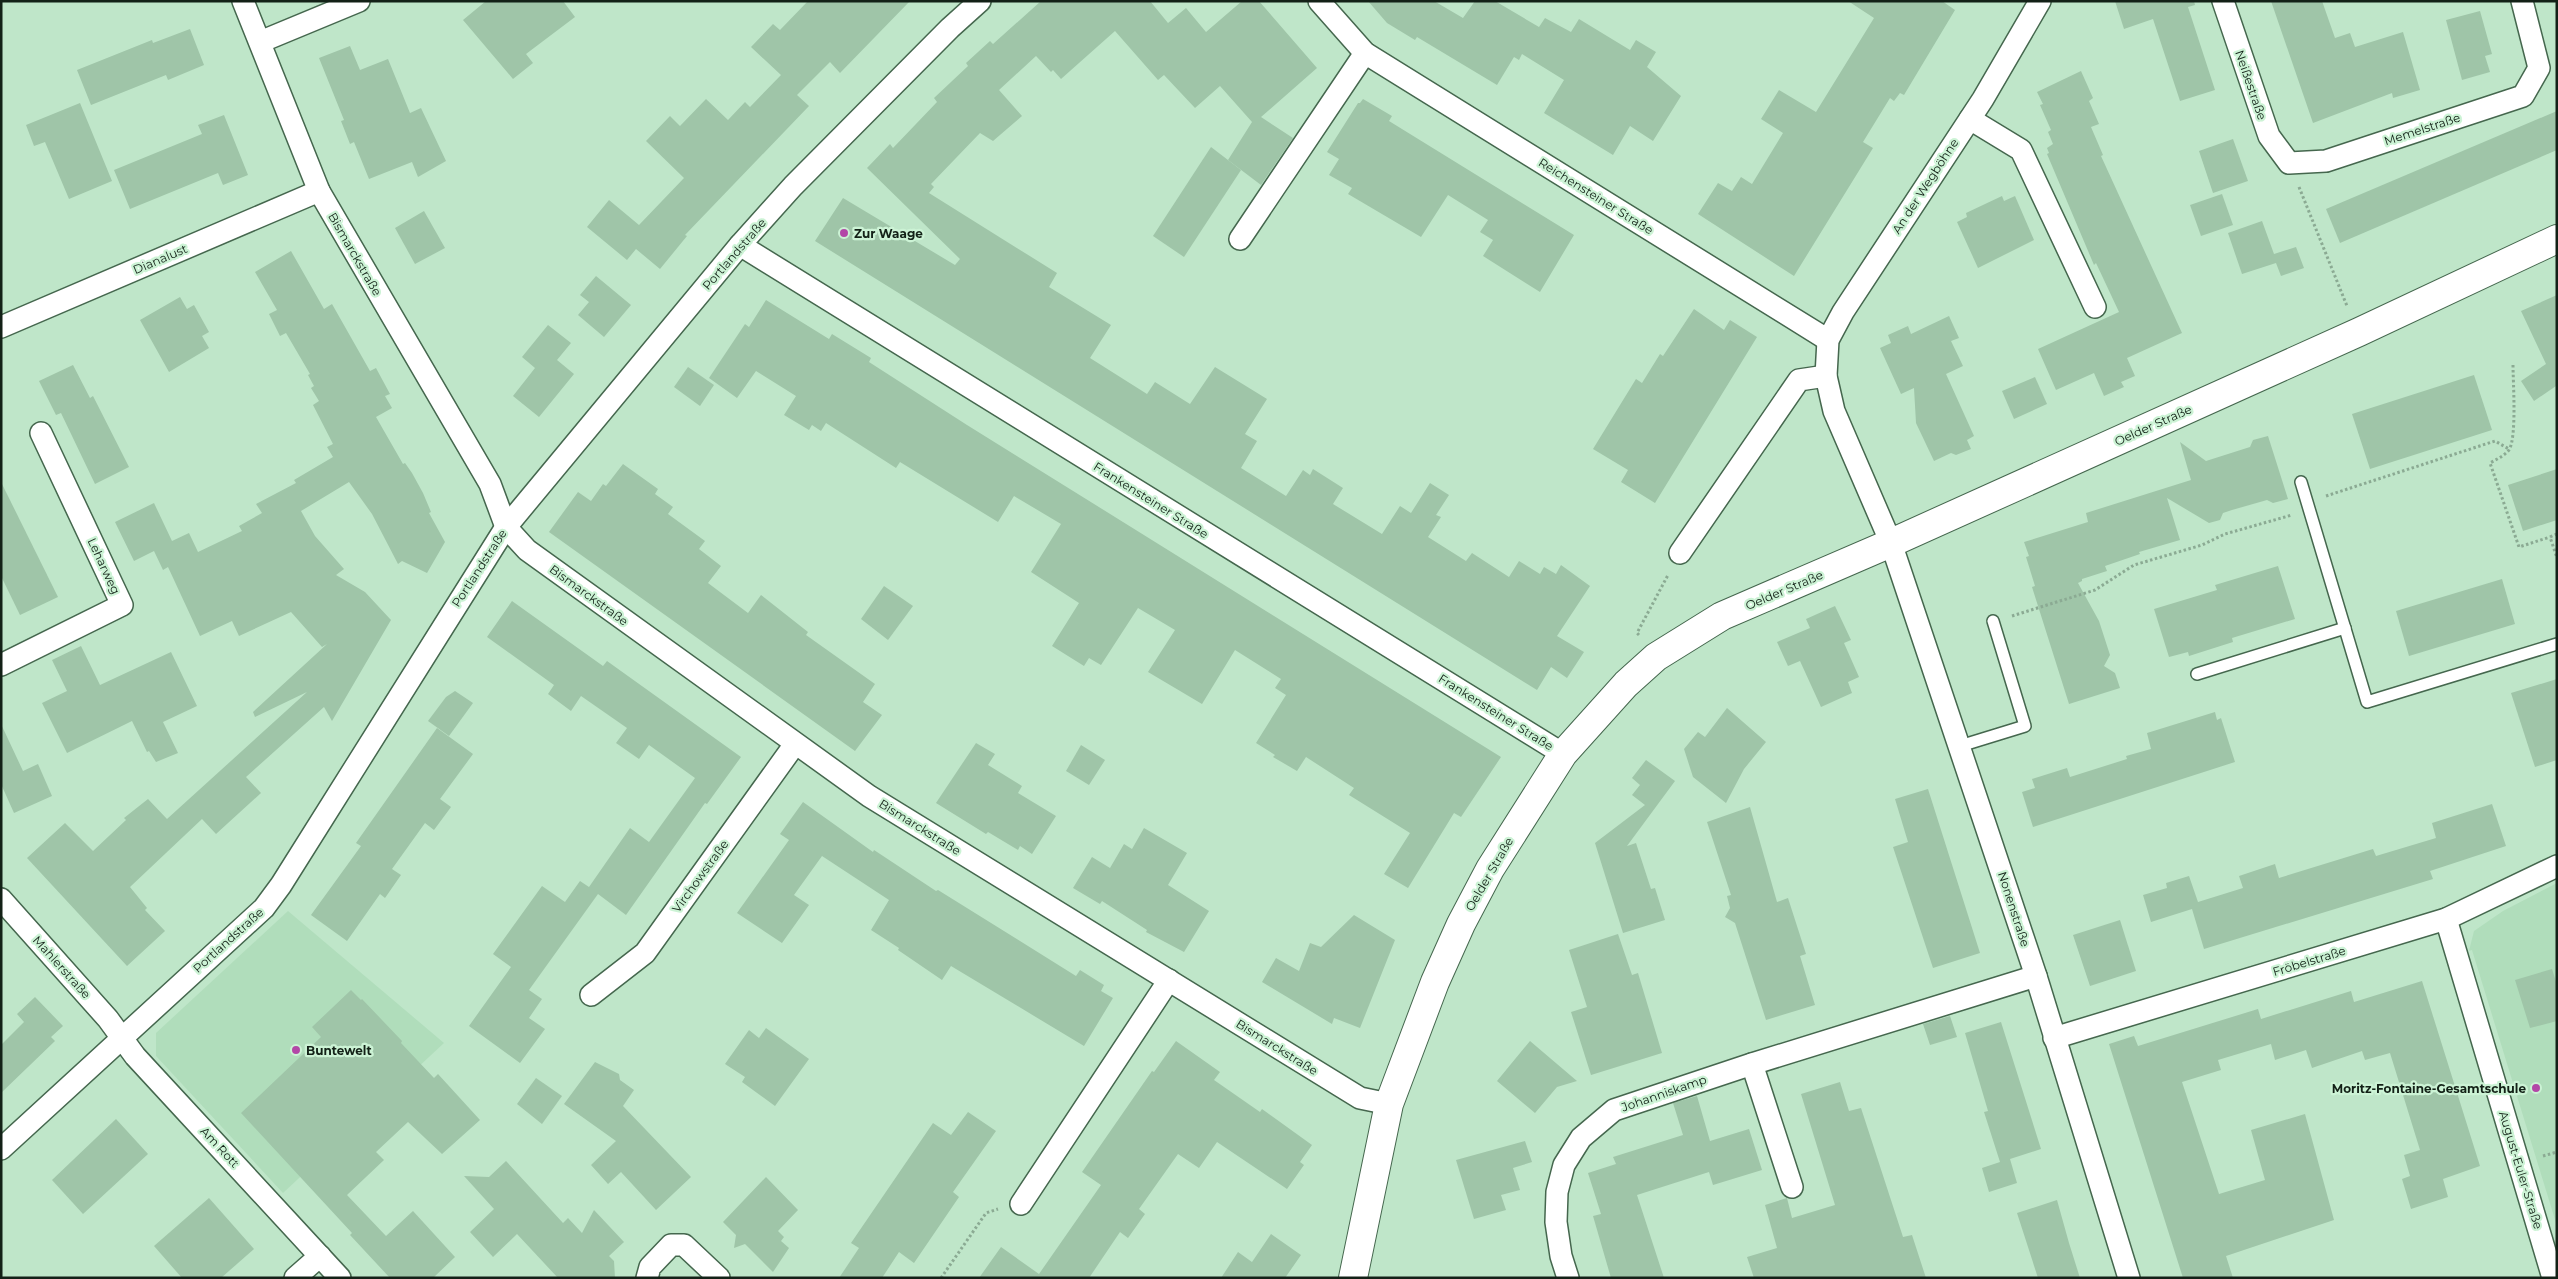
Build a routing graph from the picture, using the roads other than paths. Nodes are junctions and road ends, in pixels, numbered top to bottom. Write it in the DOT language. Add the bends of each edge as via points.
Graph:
graph roads {
  1 [pos="243,1"];
  2 [pos="359,1"];
  3 [pos="980,1"];
  4 [pos="1319,1"];
  5 [pos="2040,1"];
  6 [pos="2223,1"];
  7 [pos="2522,1"];
  8 [pos="260,42"];
  9 [pos="1365,53"];
  10 [pos="1970,119"];
  11 [pos="2289,163"];
  12 [pos="319,191"];
  13 [pos="1240,238"];
  14 [pos="2557,239"];
  15 [pos="740,245"];
  16 [pos="2095,307"];
  17 [pos="1,327"];
  18 [pos="1828,340"];
  19 [pos="1826,376"];
  20 [pos="41,432"];
  21 [pos="2301,482"];
  22 [pos="506,527"];
  23 [pos="1891,543"];
  24 [pos="1680,553"];
  25 [pos="1993,621"];
  26 [pos="2345,628"];
  27 [pos="2557,644"];
  28 [pos="1,665"];
  29 [pos="2197,674"];
  30 [pos="795,744"];
  31 [pos="1960,746"];
  32 [pos="1563,754"];
  33 [pos="2557,866"];
  34 [pos="1,899"];
  35 [pos="2446,919"];
  36 [pos="2036,976"];
  37 [pos="1169,980"];
  38 [pos="591,995"];
  39 [pos="121,1038"];
  40 [pos="2054,1038"];
  41 [pos="1752,1064"];
  42 [pos="1389,1104"];
  43 [pos="1,1149"];
  44 [pos="1792,1187"];
  45 [pos="1021,1204"];
  46 [pos="320,1256"];
  47 [pos="295,1278"];
  48 [pos="340,1278"];
  49 [pos="647,1278"];
  50 [pos="720,1278"];
  51 [pos="1353,1278"];
  52 [pos="1568,1278"];
  53 [pos="2130,1278"];
  54 [pos="2553,1278"];
  1 -- 8 [label="street, Bismarckstraße"];
  2 -- 8 [label="street"];
  3 -- 15 [label="street, Portlandstraße" via="793,186"];
  4 -- 9 [label="street, Reichensteiner Straße"];
  5 -- 10 [label="street, An der Wegböhne"];
  6 -- 11 [label="street, Neißestraße" via="2269,136"];
  7 -- 11 [label="street, Memelstraße" via="2539,68 2523,96 2326,161"];
  8 -- 12 [label="street, Bismarckstraße"];
  9 -- 13 [label="street"];
  9 -- 18 [label="street, Reichensteiner Straße"];
  10 -- 16 [label="street" via="2021,150"];
  10 -- 18 [label="street, An der Wegböhne" via="1843,312"];
  12 -- 17 [label="street, Dianalust"];
  12 -- 22 [label="street, Bismarckstraße" via="490,484"];
  14 -- 23 [label="street, Oelder Straße"];
  15 -- 22 [label="street, Portlandstraße"];
  15 -- 32 [label="street, Frankensteiner Straße"];
  18 -- 19 [label="street, An der Wegböhne"];
  19 -- 23 [label="street, An der Wegböhne" via="1834,411 1847,445"];
  19 -- 24 [label="street" via="1799,380"];
  20 -- 28 [label="street, Leharweg" via="122,605"];
  21 -- 26 [label="lane"];
  22 -- 30 [label="street, Bismarckstraße" via="527,550"];
  22 -- 39 [label="street, Portlandstraße" via="264,908"];
  23 -- 31 [label="street, Nonenstraße"];
  23 -- 32 [label="street, Oelder Straße" via="1722,616 1656,657 1626,684"];
  25 -- 31 [label="lane" via="2025,726"];
  26 -- 27 [label="lane" via="2367,702"];
  26 -- 29 [label="lane"];
  30 -- 37 [label="street, Bismarckstraße" via="869,796"];
  30 -- 38 [label="street, Virchowstraße" via="644,952"];
  31 -- 36 [label="street, Nonenstraße"];
  32 -- 42 [label="street, Oelder Straße" via="1490,869 1461,924 1435,982"];
  33 -- 35 [label="street, Fröbelstraße"];
  34 -- 39 [label="street, Mahlerstraße" via="108,1019"];
  35 -- 40 [label="street, Fröbelstraße"];
  35 -- 54 [label="street, August-Euler-Straße"];
  36 -- 40 [label="street, Nonenstraße"];
  36 -- 41 [label="street, Johanniskamp"];
  37 -- 42 [label="street, Bismarckstraße" via="1360,1098"];
  37 -- 45 [label="street"];
  39 -- 43 [label="street, Portlandstraße"];
  39 -- 46 [label="street, Am Rott"];
  40 -- 53 [label="street, Nonenstraße"];
  41 -- 44 [label="street"];
  41 -- 52 [label="street, Johanniskamp" via="1614,1110 1580,1138 1564,1165 1557,1192 1556,1222"];
  42 -- 51 [label="street, Oelder Straße"];
  46 -- 47 [label="street"];
  46 -- 48 [label="street, Am Rott"];
  49 -- 50 [label="street" via="650,1267 671,1244 684,1246"];
}
